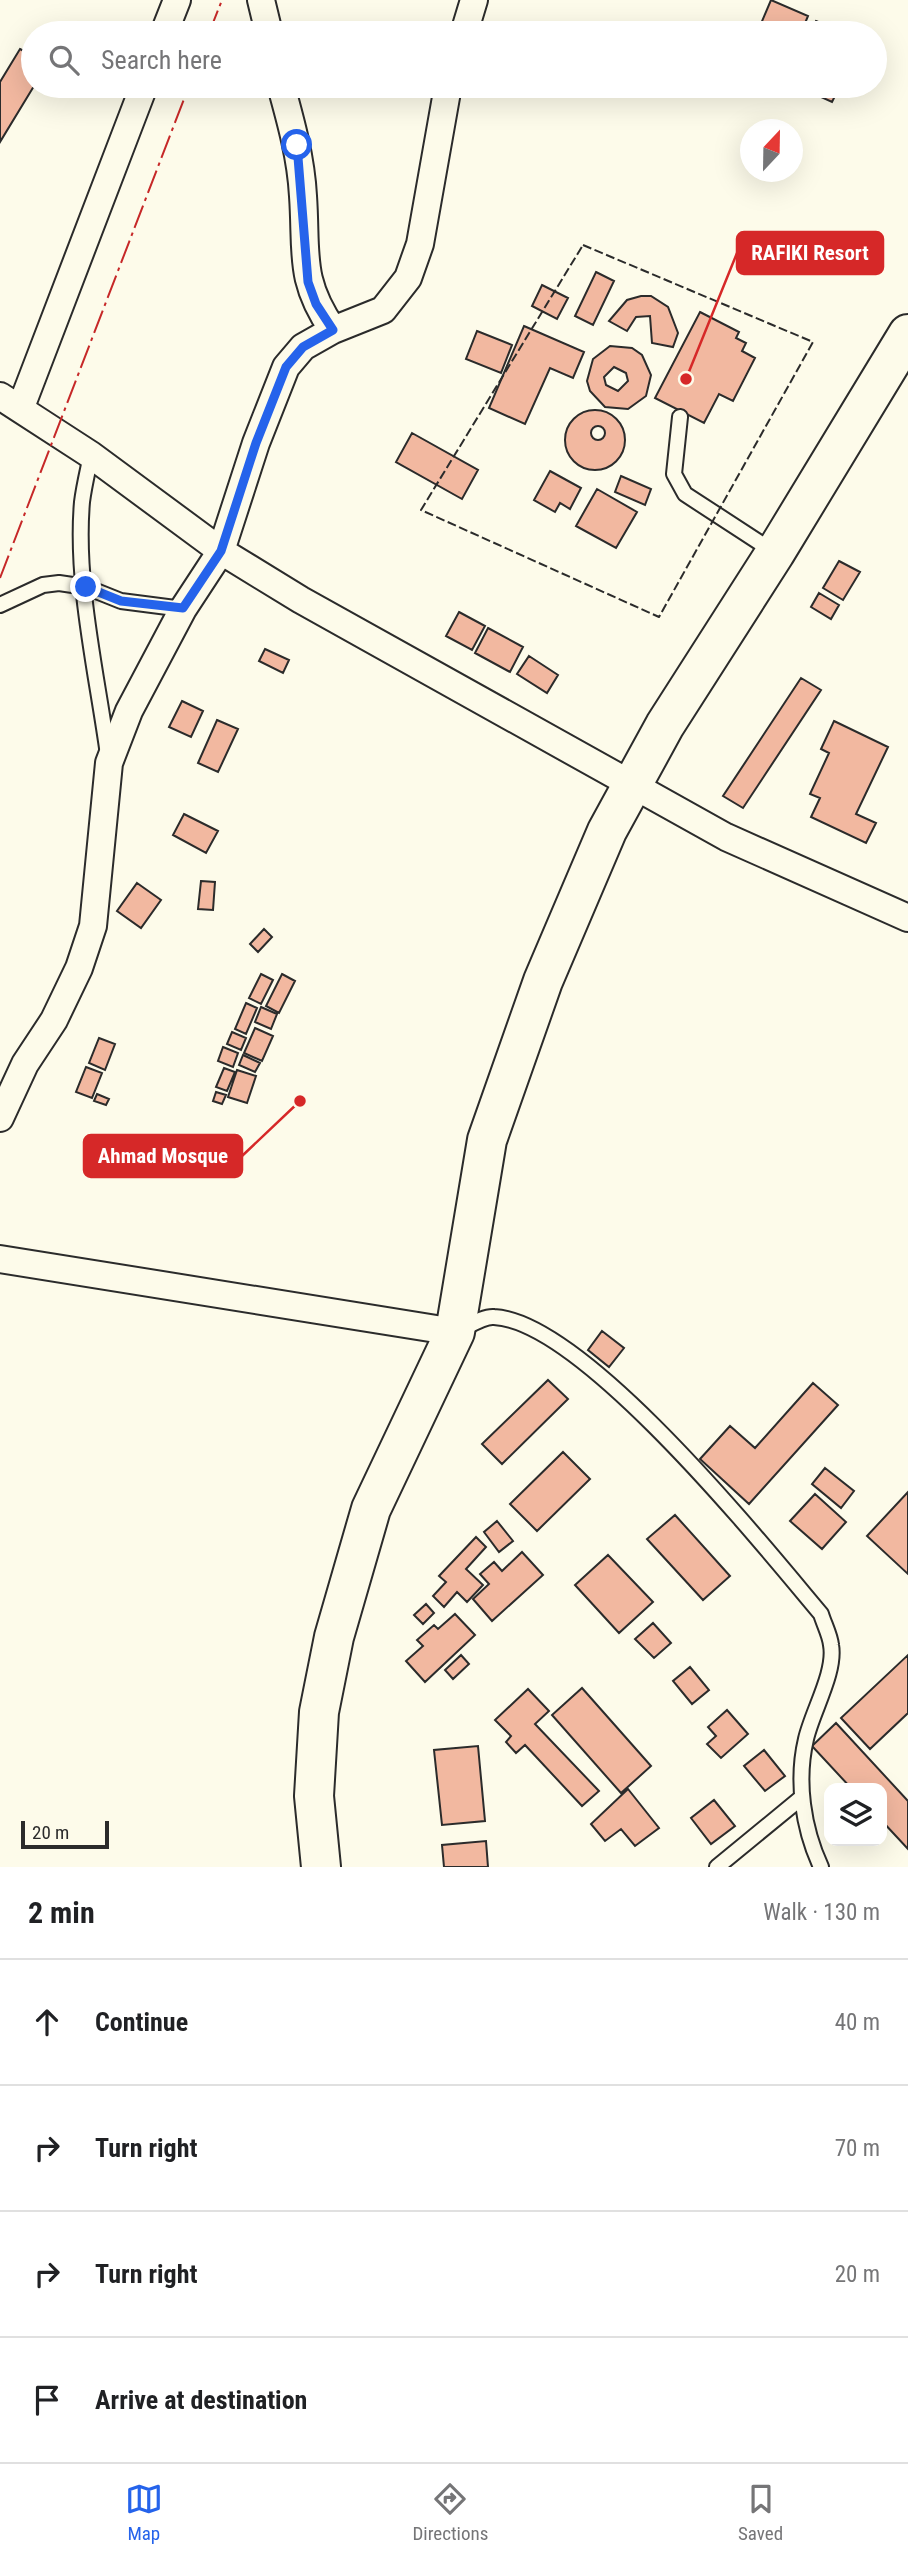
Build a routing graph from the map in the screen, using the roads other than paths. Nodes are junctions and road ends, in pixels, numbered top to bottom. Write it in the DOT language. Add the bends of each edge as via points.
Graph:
graph roads {
  1 [pos="177,0"];
  2 [pos="261,0"];
  3 [pos="474,0"];
  4 [pos="169,21"];
  5 [pos="266,21"];
  6 [pos="468,21"];
  7 [pos="139,98"];
  8 [pos="284,98"];
  9 [pos="446,98"];
  10 [pos="333,330"];
  11 [pos="908,334"];
  12 [pos="10,401"];
  13 [pos="680,417"];
  14 [pos="91,454"];
  15 [pos="221,551"];
  16 [pos="775,553"];
  17 [pos="86,587"];
  18 [pos="0,605"];
  19 [pos="183,608"];
  20 [pos="109,763"];
  21 [pos="631,785"];
  22 [pos="908,918"];
  23 [pos="2,1106"];
  24 [pos="0,1259"];
  25 [pos="456,1332"];
  26 [pos="802,1798"];
  27 [pos="321,1867"];
  28 [pos="717,1867"];
  29 [pos="821,1867"];
  1 -- 4 [label="street"];
  2 -- 5 [label="street"];
  3 -- 6 [label="street"];
  7 -- 12 [label="street"];
  8 -- 10 [label="street" via="297,145 308,282"];
  9 -- 10 [label="street" via="420,244 408,278 383,310"];
  10 -- 15 [label="street" via="303,347 286,367"];
  11 -- 16 [label="highway"];
  12 -- 14 [label="street"];
  13 -- 16 [label="lane" via="674,474 685,494"];
  14 -- 15 [label="street"];
  14 -- 17 [label="lane" via="82,502"];
  15 -- 19 [label="street"];
  15 -- 21 [label="street"];
  16 -- 21 [label="highway" via="664,725"];
  17 -- 18 [label="lane" via="43,585"];
  17 -- 19 [label="lane" via="121,601"];
  17 -- 20 [label="lane"];
  19 -- 20 [label="street" via="143,681"];
  20 -- 23 [label="street" via="93,926 54,1020"];
  21 -- 22 [label="street" via="726,837"];
  21 -- 25 [label="highway" via="565,925 487,1140"];
  24 -- 25 [label="street"];
  25 -- 26 [label="lane" via="492,1316 553,1339 671,1444 821,1614 832,1647 824,1688 805,1741"];
  25 -- 27 [label="highway" via="370,1508 334,1637 318,1712 314,1796"];
  26 -- 28 [label="lane"];
  26 -- 29 [label="lane"];
}
